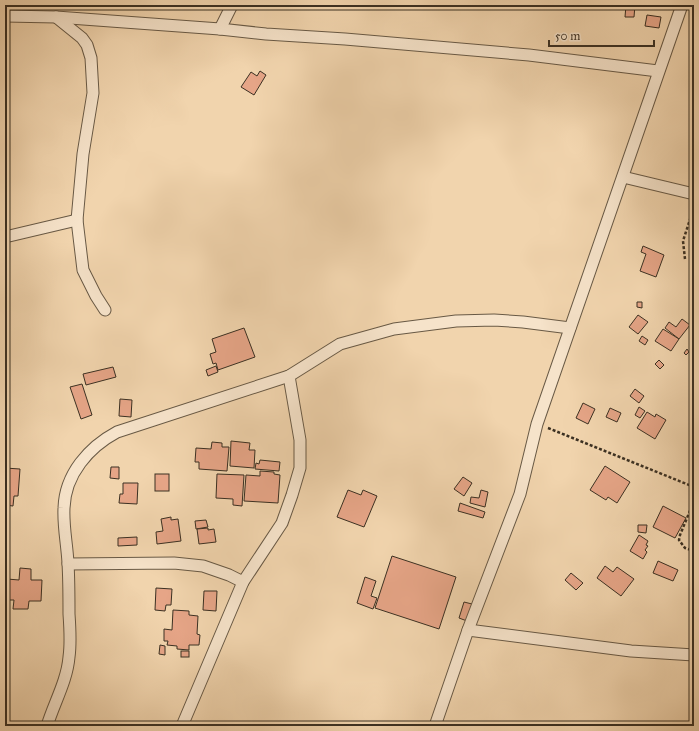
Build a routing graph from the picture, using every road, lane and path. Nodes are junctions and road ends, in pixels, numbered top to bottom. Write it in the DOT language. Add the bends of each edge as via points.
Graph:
graph roads {
  1 [pos="232,5"];
  2 [pos="682,5"];
  3 [pos="5,16"];
  4 [pos="56,18"];
  5 [pos="220,29"];
  6 [pos="658,71"];
  7 [pos="623,177"];
  8 [pos="694,194"];
  9 [pos="694,207"];
  10 [pos="77,220"];
  11 [pos="5,237"];
  12 [pos="685,259"];
  13 [pos="105,310"];
  14 [pos="570,328"];
  15 [pos="289,376"];
  16 [pos="537,424"];
  17 [pos="694,487"];
  18 [pos="694,501"];
  19 [pos="694,551"];
  20 [pos="68,564"];
  21 [pos="243,582"];
  22 [pos="468,630"];
  23 [pos="694,655"];
  24 [pos="47,726"];
  25 [pos="182,726"];
  26 [pos="435,726"];
  1 -- 5 [label="street"];
  2 -- 6 [label="street"];
  3 -- 4 [label="street"];
  4 -- 5 [label="street"];
  4 -- 10 [label="street" via="82,38 91,58 93,93 83,154"];
  5 -- 6 [label="street" via="529,55"];
  6 -- 7 [label="street"];
  7 -- 8 [label="street"];
  7 -- 14 [label="street"];
  9 -- 12 [label="path" via="683,241"];
  10 -- 11 [label="street"];
  10 -- 13 [label="street" via="83,270"];
  14 -- 15 [label="street" via="494,320 456,321 394,329 340,344"];
  14 -- 16 [label="street"];
  15 -- 20 [label="street" via="117,432 93,447 79,464 65,497"];
  15 -- 21 [label="street" via="300,440 300,468 282,522"];
  16 -- 17 [label="path"];
  16 -- 22 [label="street" via="520,494"];
  18 -- 19 [label="path" via="679,540 686,548"];
  20 -- 21 [label="street" via="174,563 203,566 229,574"];
  20 -- 24 [label="street" via="70,657 67,673"];
  21 -- 25 [label="street"];
  22 -- 23 [label="street" via="631,651"];
  22 -- 26 [label="street"];
}
